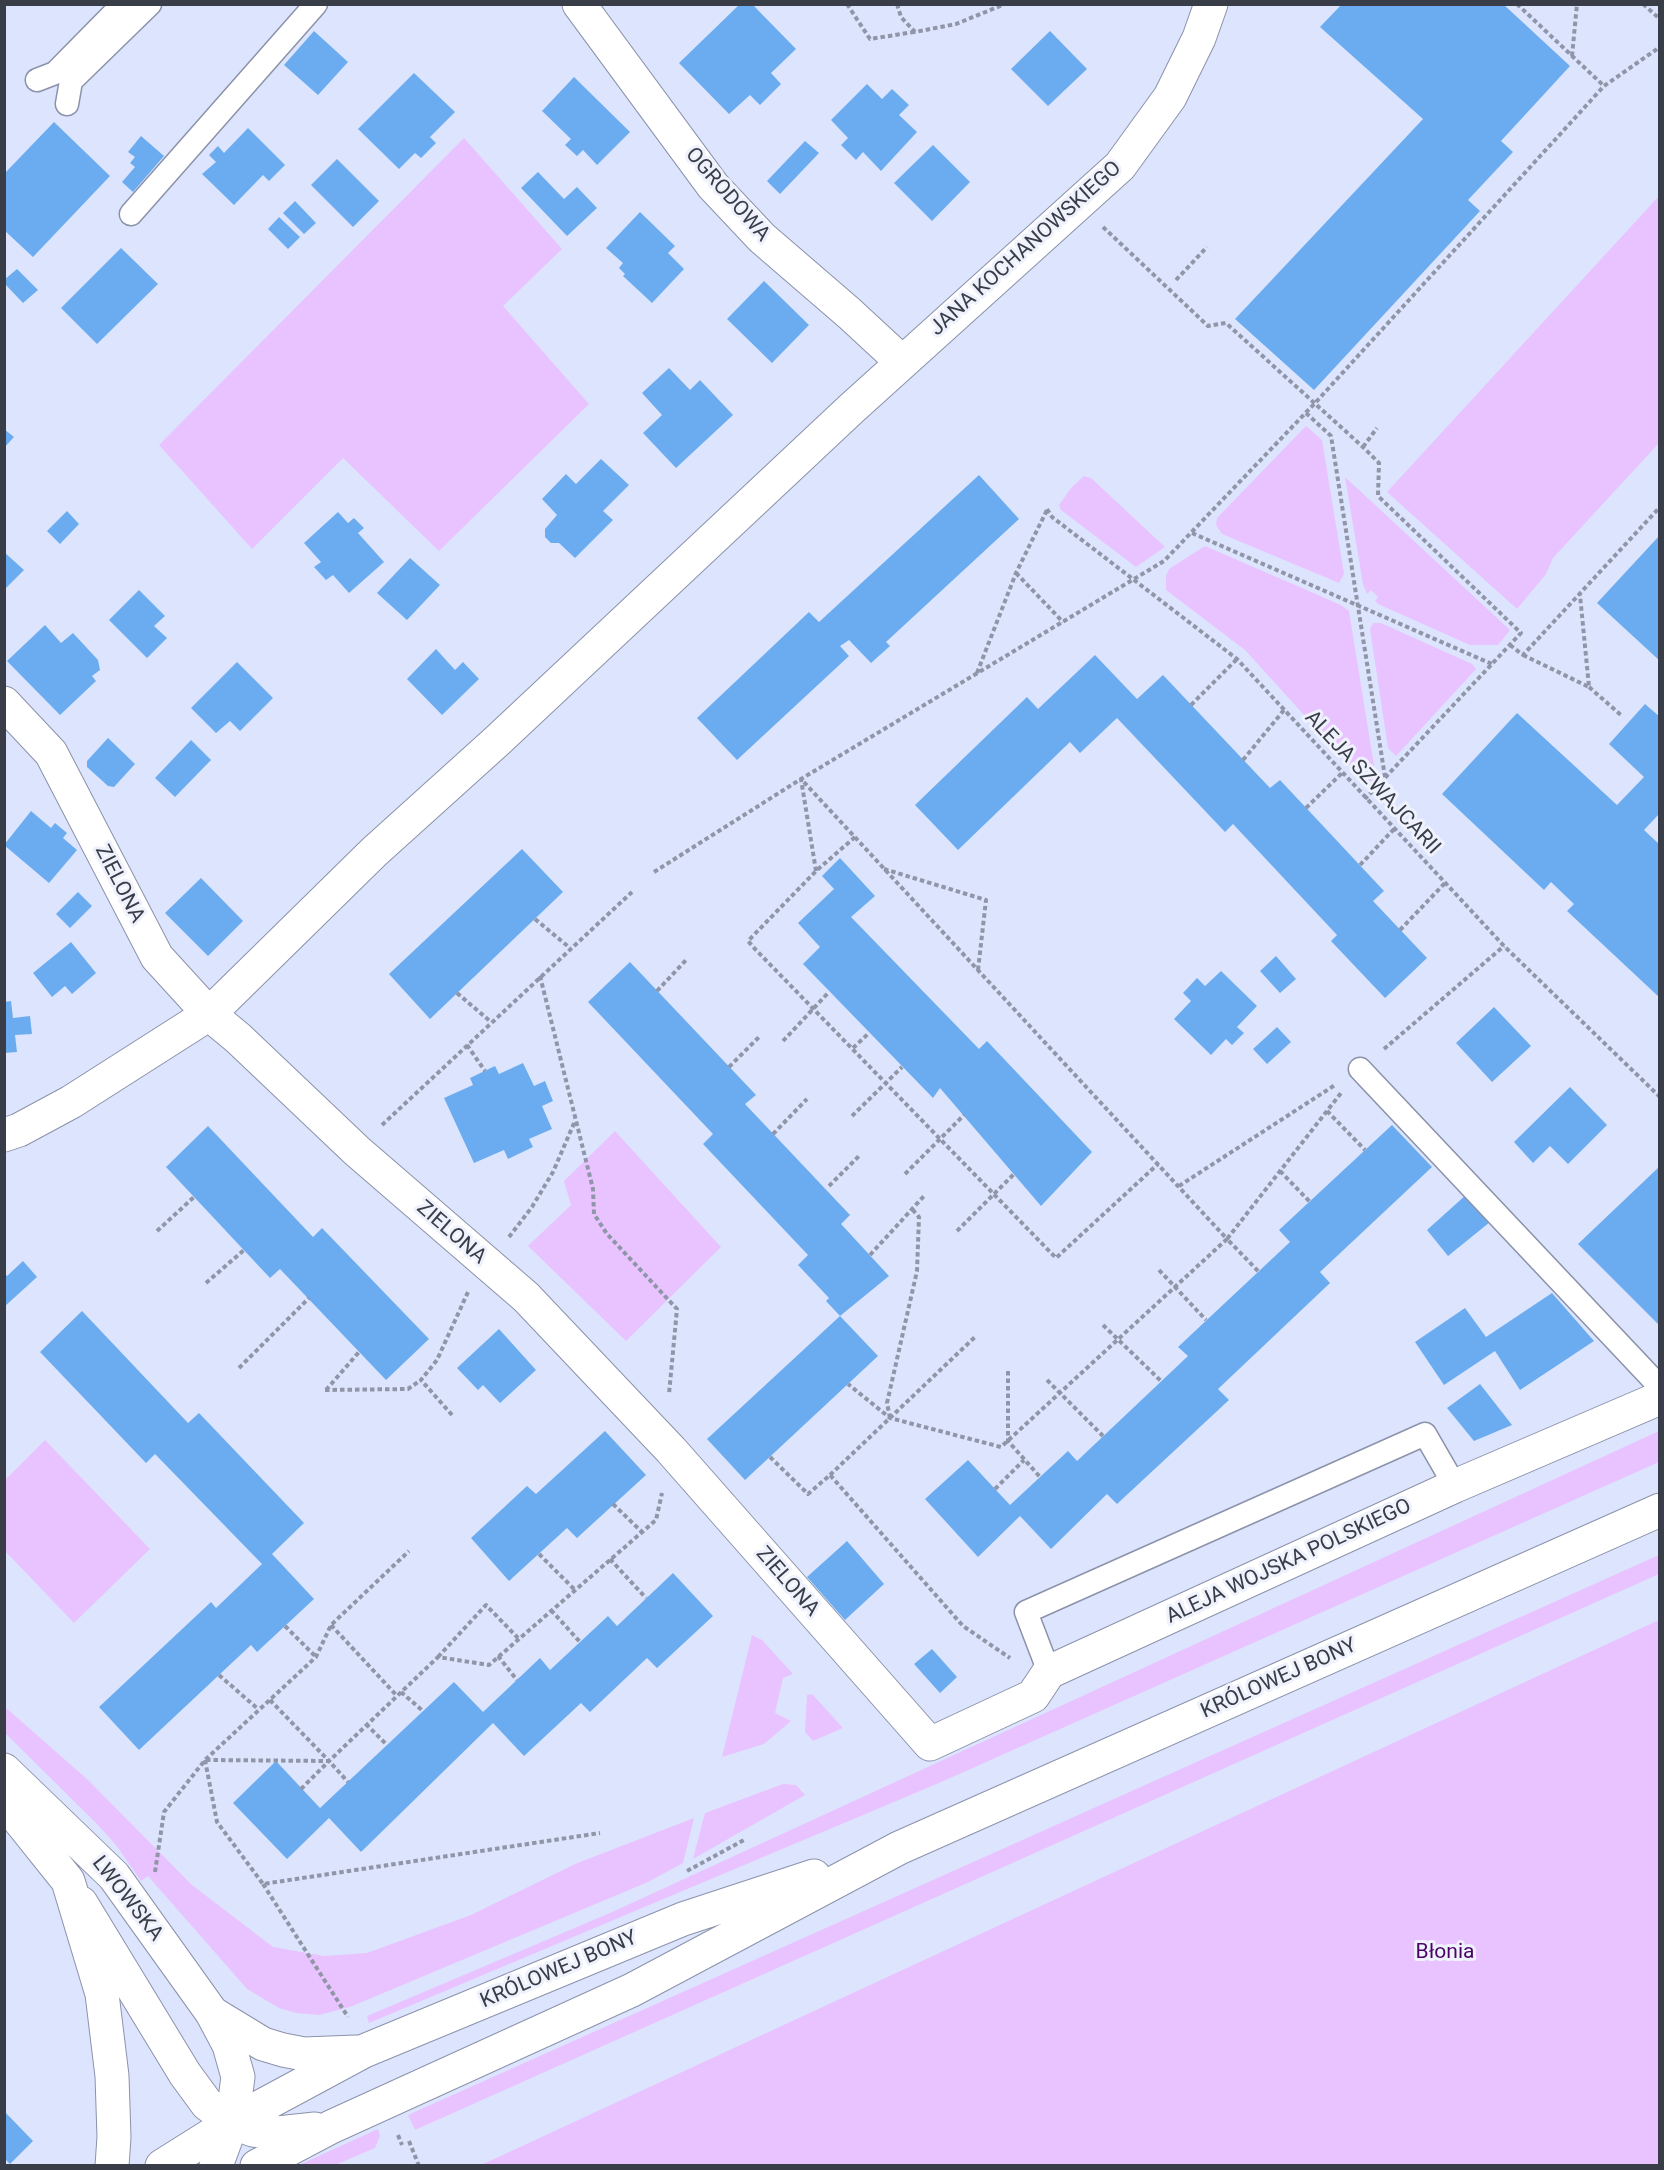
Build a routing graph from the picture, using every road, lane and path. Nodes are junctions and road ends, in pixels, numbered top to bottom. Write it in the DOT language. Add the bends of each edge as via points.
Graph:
graph roads {
  1 [pos="123,4"];
  2 [pos="150,4"];
  3 [pos="316,4"];
  4 [pos="579,4"];
  5 [pos="847,4"];
  6 [pos="897,4"];
  7 [pos="1005,4"];
  8 [pos="1211,4"];
  9 [pos="1517,4"];
  10 [pos="1577,4"];
  11 [pos="1643,4"];
  12 [pos="1659,20"];
  13 [pos="915,32"];
  14 [pos="1659,47"];
  15 [pos="1572,56"];
  16 [pos="37,80"];
  17 [pos="1604,86"];
  18 [pos="67,104"];
  19 [pos="131,214"];
  20 [pos="1098,223"];
  21 [pos="1207,247"];
  22 [pos="1176,280"];
  23 [pos="902,362"];
  24 [pos="1316,402"];
  25 [pos="1305,413"];
  26 [pos="1377,428"];
  27 [pos="1363,447"];
  28 [pos="1659,507"];
  29 [pos="1192,533"];
  30 [pos="1016,573"];
  31 [pos="1133,579"];
  32 [pos="1580,594"];
  33 [pos="1357,603"];
  34 [pos="1063,622"];
  35 [pos="1510,645"];
  36 [pos="1523,655"];
  37 [pos="1238,659"];
  38 [pos="1492,664"];
  39 [pos="977,673"];
  40 [pos="1589,687"];
  41 [pos="4,703"];
  42 [pos="1191,705"];
  43 [pos="1284,710"];
  44 [pos="1622,716"];
  45 [pos="1242,760"];
  46 [pos="1342,773"];
  47 [pos="1385,777"];
  48 [pos="801,779"];
  49 [pos="1365,799"];
  50 [pos="1306,808"];
  51 [pos="1394,829"];
  52 [pos="855,837"];
  53 [pos="1360,865"];
  54 [pos="884,868"];
  55 [pos="816,871"];
  56 [pos="654,872"];
  57 [pos="1445,883"];
  58 [pos="632,892"];
  59 [pos="535,919"];
  60 [pos="1400,930"];
  61 [pos="570,948"];
  62 [pos="686,960"];
  63 [pos="978,970"];
  64 [pos="540,976"];
  65 [pos="657,991"];
  66 [pos="829,992"];
  67 [pos="457,993"];
  68 [pos="200,1003"];
  69 [pos="814,1009"];
  70 [pos="491,1023"];
  71 [pos="869,1033"];
  72 [pos="759,1038"];
  73 [pos="783,1041"];
  74 [pos="467,1045"];
  75 [pos="853,1048"];
  76 [pos="729,1067"];
  77 [pos="902,1067"];
  78 [pos="1360,1069"];
  79 [pos="485,1071"];
  80 [pos="886,1083"];
  81 [pos="1659,1097"];
  82 [pos="807,1099"];
  83 [pos="1327,1111"];
  84 [pos="964,1115"];
  85 [pos="852,1116"];
  86 [pos="575,1121"];
  87 [pos="773,1134"];
  88 [pos="4,1135"];
  89 [pos="941,1137"];
  90 [pos="1365,1150"];
  91 [pos="357,1151"];
  92 [pos="860,1155"];
  93 [pos="1158,1164"];
  94 [pos="1280,1171"];
  95 [pos="905,1174"];
  96 [pos="1014,1174"];
  97 [pos="829,1186"];
  98 [pos="994,1193"];
  99 [pos="924,1196"];
  100 [pos="194,1197"];
  101 [pos="1310,1202"];
  102 [pos="912,1209"];
  103 [pos="157,1231"];
  104 [pos="957,1231"];
  105 [pos="1227,1239"];
  106 [pos="501,1246"];
  107 [pos="244,1250"];
  108 [pos="870,1255"];
  109 [pos="1159,1270"];
  110 [pos="1258,1271"];
  111 [pos="206,1283"];
  112 [pos="471,1284"];
  113 [pos="1174,1287"];
  114 [pos="309,1299"];
  115 [pos="1206,1320"];
  116 [pos="1103,1325"];
  117 [pos="976,1336"];
  118 [pos="1118,1339"];
  119 [pos="359,1352"];
  120 [pos="239,1368"];
  121 [pos="1008,1371"];
  122 [pos="421,1380"];
  123 [pos="1047,1380"];
  124 [pos="1161,1381"];
  125 [pos="848,1384"];
  126 [pos="1659,1387"];
  127 [pos="1059,1393"];
  128 [pos="669,1395"];
  129 [pos="1659,1398"];
  130 [pos="452,1415"];
  131 [pos="890,1418"];
  132 [pos="1103,1436"];
  133 [pos="1008,1441"];
  134 [pos="770,1457"];
  135 [pos="1024,1460"];
  136 [pos="830,1475"];
  137 [pos="1040,1477"];
  138 [pos="663,1485"];
  139 [pos="1455,1486"];
  140 [pos="995,1489"];
  141 [pos="614,1504"];
  142 [pos="1659,1510"];
  143 [pos="642,1532"];
  144 [pos="409,1551"];
  145 [pos="539,1554"];
  146 [pos="610,1559"];
  147 [pos="575,1590"];
  148 [pos="646,1598"];
  149 [pos="551,1610"];
  150 [pos="332,1624"];
  151 [pos="285,1626"];
  152 [pos="519,1638"];
  153 [pos="580,1642"];
  154 [pos="498,1656"];
  155 [pos="316,1657"];
  156 [pos="438,1657"];
  157 [pos="1017,1662"];
  158 [pos="1049,1672"];
  159 [pos="219,1675"];
  160 [pos="517,1680"];
  161 [pos="401,1692"];
  162 [pos="397,1696"];
  163 [pos="270,1700"];
  164 [pos="258,1709"];
  165 [pos="423,1711"];
  166 [pos="366,1724"];
  167 [pos="387,1745"];
  168 [pos="205,1760"];
  169 [pos="329,1761"];
  170 [pos="4,1770"];
  171 [pos="348,1782"];
  172 [pos="302,1789"];
  173 [pos="4,1801"];
  174 [pos="600,1833"];
  175 [pos="744,1840"];
  176 [pos="899,1848"];
  177 [pos="687,1870"];
  178 [pos="154,1876"];
  179 [pos="68,1881"];
  180 [pos="263,1884"];
  181 [pos="212,2013"];
  182 [pos="349,2018"];
  183 [pos="364,2051"];
  184 [pos="232,2122"];
  185 [pos="331,2127"];
  186 [pos="409,2142"];
  187 [pos="112,2166"];
  188 [pos="162,2166"];
  189 [pos="216,2166"];
  190 [pos="257,2166"];
  191 [pos="418,2166"];
  1 -- 16 [label="lane" via="55,73"];
  2 -- 18 [label="lane" via="71,81"];
  3 -- 19 [label="lane"];
  4 -- 23 [label="street, OGRODOWA" via="713,186 762,238"];
  5 -- 13 [label="path" via="870,39"];
  6 -- 13 [label="path" via="901,17"];
  7 -- 13 [label="path" via="956,24"];
  8 -- 23 [label="street, JANA KOCHANOWSKIEGO" via="1170,97 1120,166"];
  9 -- 15 [label="path"];
  10 -- 15 [label="path"];
  11 -- 12 [label="path"];
  14 -- 17 [label="path"];
  15 -- 17 [label="path"];
  17 -- 24 [label="path"];
  20 -- 24 [label="path" via="1208,326 1226,322"];
  21 -- 22 [label="path"];
  23 -- 68 [label="street, JANA KOCHANOWSKIEGO" via="374,852"];
  24 -- 25 [label="path"];
  24 -- 27 [label="path"];
  25 -- 29 [label="path"];
  25 -- 33 [label="path" via="1331,436"];
  26 -- 27 [label="path"];
  27 -- 35 [label="path" via="1379,463 1378,496 1521,633"];
  28 -- 32 [label="path"];
  29 -- 31 [label="path" via="1164,561"];
  29 -- 33 [label="path"];
  30 -- 31 [label="path, ALEJA SZWAJCARII" via="1047,509 1052,517"];
  30 -- 34 [label="path"];
  30 -- 39 [label="path"];
  31 -- 34 [label="path"];
  31 -- 37 [label="path, ALEJA SZWAJCARII"];
  32 -- 36 [label="path"];
  32 -- 40 [label="path"];
  33 -- 38 [label="path"];
  33 -- 47 [label="path"];
  34 -- 39 [label="path"];
  35 -- 36 [label="path"];
  35 -- 38 [label="path"];
  36 -- 40 [label="path"];
  37 -- 42 [label="path"];
  37 -- 43 [label="path, ALEJA SZWAJCARII"];
  38 -- 47 [label="path"];
  39 -- 48 [label="path"];
  40 -- 44 [label="path"];
  41 -- 68 [label="street, ZIELONA" via="51,753 157,957"];
  43 -- 45 [label="path"];
  43 -- 46 [label="path, ALEJA SZWAJCARII"];
  46 -- 49 [label="path, ALEJA SZWAJCARII"];
  46 -- 50 [label="path"];
  47 -- 49 [label="path"];
  48 -- 52 [label="path"];
  48 -- 55 [label="path"];
  48 -- 56 [label="path"];
  49 -- 51 [label="path, ALEJA SZWAJCARII"];
  51 -- 53 [label="path"];
  51 -- 57 [label="path, ALEJA SZWAJCARII"];
  52 -- 54 [label="path"];
  52 -- 55 [label="path"];
  54 -- 63 [label="path"];
  54 -- 63 [label="path" via="986,900"];
  55 -- 69 [label="path" via="748,941"];
  57 -- 60 [label="path"];
  57 -- 81 [label="path, ALEJA SZWAJCARII"];
  58 -- 61 [label="path"];
  59 -- 61 [label="path"];
  61 -- 64 [label="path"];
  62 -- 65 [label="path"];
  63 -- 93 [label="path"];
  64 -- 70 [label="path"];
  64 -- 86 [label="path"];
  66 -- 69 [label="path"];
  67 -- 70 [label="path"];
  68 -- 88 [label="street, JANA KOCHANOWSKIEGO" via="71,1102"];
  68 -- 91 [label="street, ZIELONA"];
  69 -- 73 [label="path"];
  69 -- 75 [label="path"];
  70 -- 74 [label="path"];
  71 -- 75 [label="path"];
  72 -- 76 [label="path"];
  74 -- 79 [label="path"];
  74 -- 91 [label="path"];
  75 -- 80 [label="path"];
  77 -- 80 [label="path"];
  78 -- 83 [label="path"];
  78 -- 126 [label="lane"];
  80 -- 85 [label="path"];
  80 -- 89 [label="path"];
  82 -- 87 [label="path"];
  83 -- 90 [label="path"];
  83 -- 94 [label="path"];
  84 -- 89 [label="path"];
  86 -- 106 [label="path" via="548,1181"];
  86 -- 128 [label="path" via="593,1189 594,1214 607,1234 677,1309"];
  89 -- 95 [label="path"];
  89 -- 98 [label="path"];
  91 -- 158 [label="street, ZIELONA" via="526,1298 671,1450 930,1744 1033,1696"];
  92 -- 97 [label="path"];
  93 -- 98 [label="path" via="1056,1258"];
  93 -- 105 [label="path"];
  94 -- 101 [label="path"];
  94 -- 105 [label="path"];
  96 -- 98 [label="path"];
  98 -- 104 [label="path"];
  99 -- 102 [label="path"];
  100 -- 103 [label="path"];
  102 -- 108 [label="path"];
  102 -- 131 [label="path" via="919,1217 917,1271 887,1403"];
  105 -- 110 [label="path"];
  105 -- 113 [label="path"];
  107 -- 111 [label="path"];
  109 -- 113 [label="path"];
  112 -- 122 [label="path" via="437,1360"];
  113 -- 115 [label="path"];
  113 -- 118 [label="path"];
  114 -- 120 [label="path"];
  116 -- 118 [label="path"];
  117 -- 131 [label="path"];
  118 -- 124 [label="path"];
  118 -- 127 [label="path"];
  119 -- 122 [label="path" via="325,1390 408,1389"];
  121 -- 133 [label="path"];
  122 -- 130 [label="path"];
  123 -- 127 [label="path"];
  125 -- 131 [label="path"];
  127 -- 132 [label="path"];
  127 -- 133 [label="path"];
  129 -- 139 [label="street, ALEJA WOJSKA POLSKIEGO"];
  131 -- 133 [label="path" via="1001,1447"];
  131 -- 136 [label="path"];
  133 -- 135 [label="path"];
  134 -- 136 [label="path" via="808,1494"];
  135 -- 137 [label="path"];
  135 -- 140 [label="path"];
  136 -- 157 [label="path" via="963,1626"];
  138 -- 143 [label="path" via="656,1520"];
  139 -- 158 [label="street, ALEJA WOJSKA POLSKIEGO"];
  139 -- 158 [label="lane" via="1425,1434 1026,1612"];
  141 -- 143 [label="path"];
  142 -- 176 [label="street, KRÓLOWEJ BONY"];
  143 -- 146 [label="path"];
  144 -- 150 [label="path"];
  145 -- 147 [label="path"];
  146 -- 147 [label="path"];
  146 -- 148 [label="path"];
  147 -- 149 [label="path"];
  149 -- 152 [label="path"];
  149 -- 153 [label="path"];
  150 -- 155 [label="path"];
  150 -- 162 [label="path"];
  151 -- 155 [label="path"];
  152 -- 154 [label="path"];
  152 -- 156 [label="path" via="486,1605"];
  154 -- 156 [label="path" via="489,1665"];
  154 -- 160 [label="path"];
  155 -- 163 [label="path"];
  156 -- 161 [label="path"];
  159 -- 164 [label="path"];
  161 -- 162 [label="path"];
  161 -- 165 [label="path"];
  162 -- 166 [label="path"];
  163 -- 164 [label="path"];
  163 -- 169 [label="path"];
  164 -- 168 [label="path"];
  166 -- 167 [label="path"];
  166 -- 169 [label="path"];
  168 -- 169 [label="path"];
  168 -- 178 [label="path" via="164,1812"];
  168 -- 180 [label="path" via="217,1822"];
  169 -- 171 [label="path"];
  169 -- 172 [label="path"];
  170 -- 181 [label="street, LWOWSKA" via="114,1876"];
  173 -- 179 [label="street, LWOWSKA"];
  174 -- 180 [label="path"];
  175 -- 177 [label="path"];
  176 -- 183 [label="street, KRÓLOWEJ BONY" via="683,1919"];
  176 -- 185 [label="street, KRÓLOWEJ BONY" via="632,1990"];
  179 -- 184 [label="street, LWOWSKA" via="185,2074 207,2104"];
  179 -- 187 [label="street, LWOWSKA" via="102,1994 114,2137"];
  180 -- 182 [label="path"];
  181 -- 183 [label="street, LWOWSKA" via="263,2044 283,2050 333,2054"];
  181 -- 184 [label="street, LWOWSKA" via="229,2045 238,2077"];
  183 -- 184 [label="street, KRÓLOWEJ BONY"];
  184 -- 185 [label="street, LWOWSKA" via="278,2133"];
  184 -- 188 [label="street, KRÓLOWEJ BONY"];
  184 -- 189 [label="street, LWOWSKA"];
  185 -- 190 [label="street"];
  186 -- 191 [label="path"];
}
